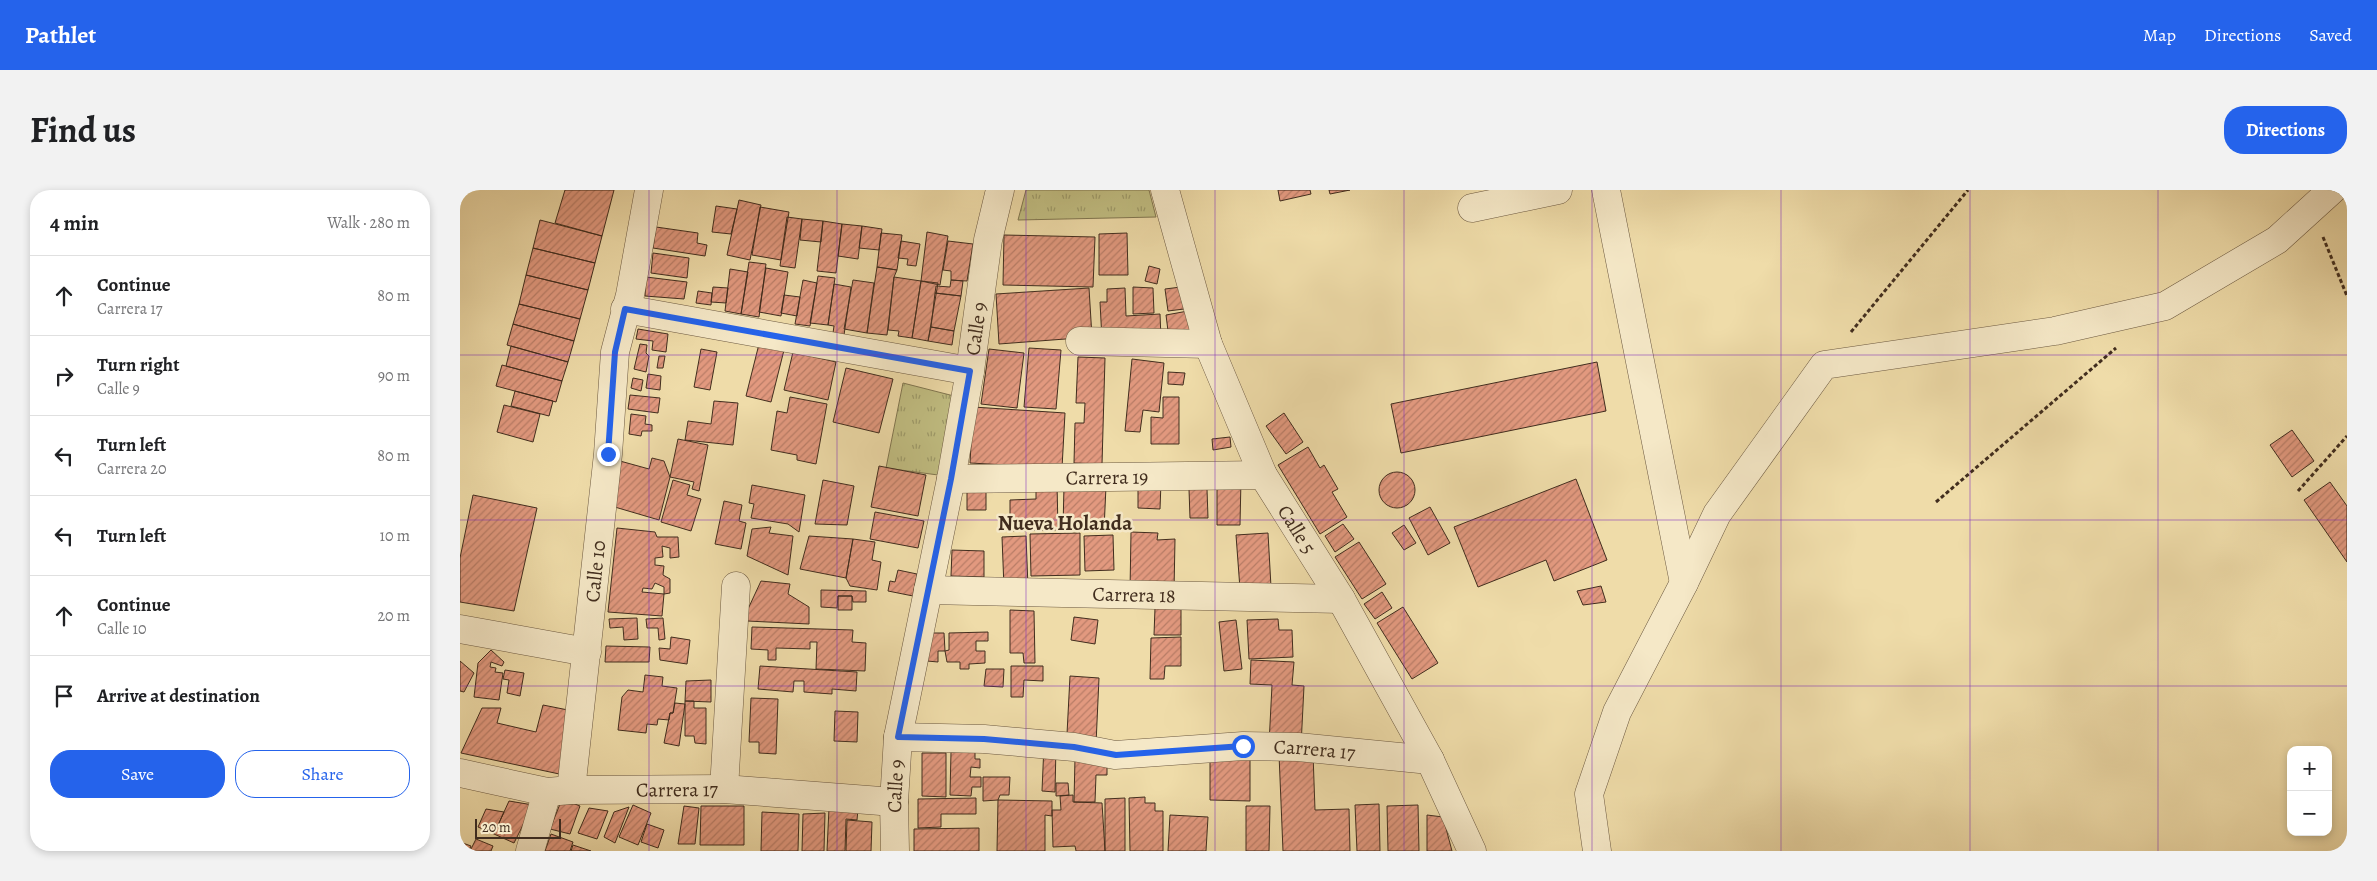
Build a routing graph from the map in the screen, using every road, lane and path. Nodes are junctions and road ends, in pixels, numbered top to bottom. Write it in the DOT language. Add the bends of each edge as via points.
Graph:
graph roads {
  1 [pos="649,190"];
  2 [pos="1000,190"];
  3 [pos="1165,190"];
  4 [pos="1558,190"];
  5 [pos="1606,190"];
  6 [pos="1968,190"];
  7 [pos="2332,190"];
  8 [pos="1472,208"];
  9 [pos="2311,209"];
  10 [pos="2347,296"];
  11 [pos="625,309"];
  12 [pos="1080,341"];
  13 [pos="1208,344"];
  14 [pos="2120,344"];
  15 [pos="1824,366"];
  16 [pos="970,371"];
  17 [pos="2347,436"];
  18 [pos="1263,475"];
  19 [pos="951,479"];
  20 [pos="2298,491"];
  21 [pos="1936,502"];
  22 [pos="1684,583"];
  23 [pos="736,586"];
  24 [pos="928,590"];
  25 [pos="1341,599"];
  26 [pos="460,629"];
  27 [pos="587,652"];
  28 [pos="898,737"];
  29 [pos="1430,760"];
  30 [pos="460,773"];
  31 [pos="724,789"];
  32 [pos="559,791"];
  33 [pos="894,802"];
  34 [pos="530,851"];
  35 [pos="895,851"];
  36 [pos="1472,851"];
  37 [pos="1597,851"];
  1 -- 11 [label="street, Calle 10"];
  2 -- 16 [label="street, Calle 9" via="988,240"];
  3 -- 13 [label="street, Calle 5"];
  4 -- 8 [label="street"];
  5 -- 22 [label="street"];
  6 -- 15 [label="path"];
  7 -- 9 [label="street"];
  9 -- 10 [label="path"];
  9 -- 15 [label="street" via="2277,240 2164,306 2055,331"];
  11 -- 16 [label="street"];
  11 -- 27 [label="street, Calle 10" via="615,352 608,454"];
  12 -- 13 [label="street"];
  13 -- 18 [label="street, Calle 5"];
  14 -- 21 [label="path"];
  15 -- 22 [label="street" via="1717,514"];
  16 -- 19 [label="street, Calle 9"];
  17 -- 20 [label="path"];
  18 -- 19 [label="street, Carrera 19"];
  18 -- 25 [label="street, Calle 5"];
  19 -- 24 [label="street, Calle 9"];
  22 -- 37 [label="street" via="1617,712 1590,794"];
  23 -- 31 [label="street"];
  24 -- 25 [label="street, Carrera 18"];
  24 -- 28 [label="street, Calle 9"];
  25 -- 29 [label="street, Calle 5"];
  26 -- 27 [label="street"];
  27 -- 32 [label="street, Calle 10"];
  28 -- 29 [label="street, Carrera 17" via="984,739 1074,747 1116,755 1243,746 1298,747"];
  28 -- 33 [label="street, Calle 9"];
  29 -- 36 [label="street, Calle 5"];
  30 -- 32 [label="street, Carrera 17"];
  31 -- 32 [label="street, Carrera 17"];
  31 -- 33 [label="street, Carrera 17"];
  32 -- 34 [label="street, Calle 10"];
  33 -- 35 [label="street, Calle 9"];
}
